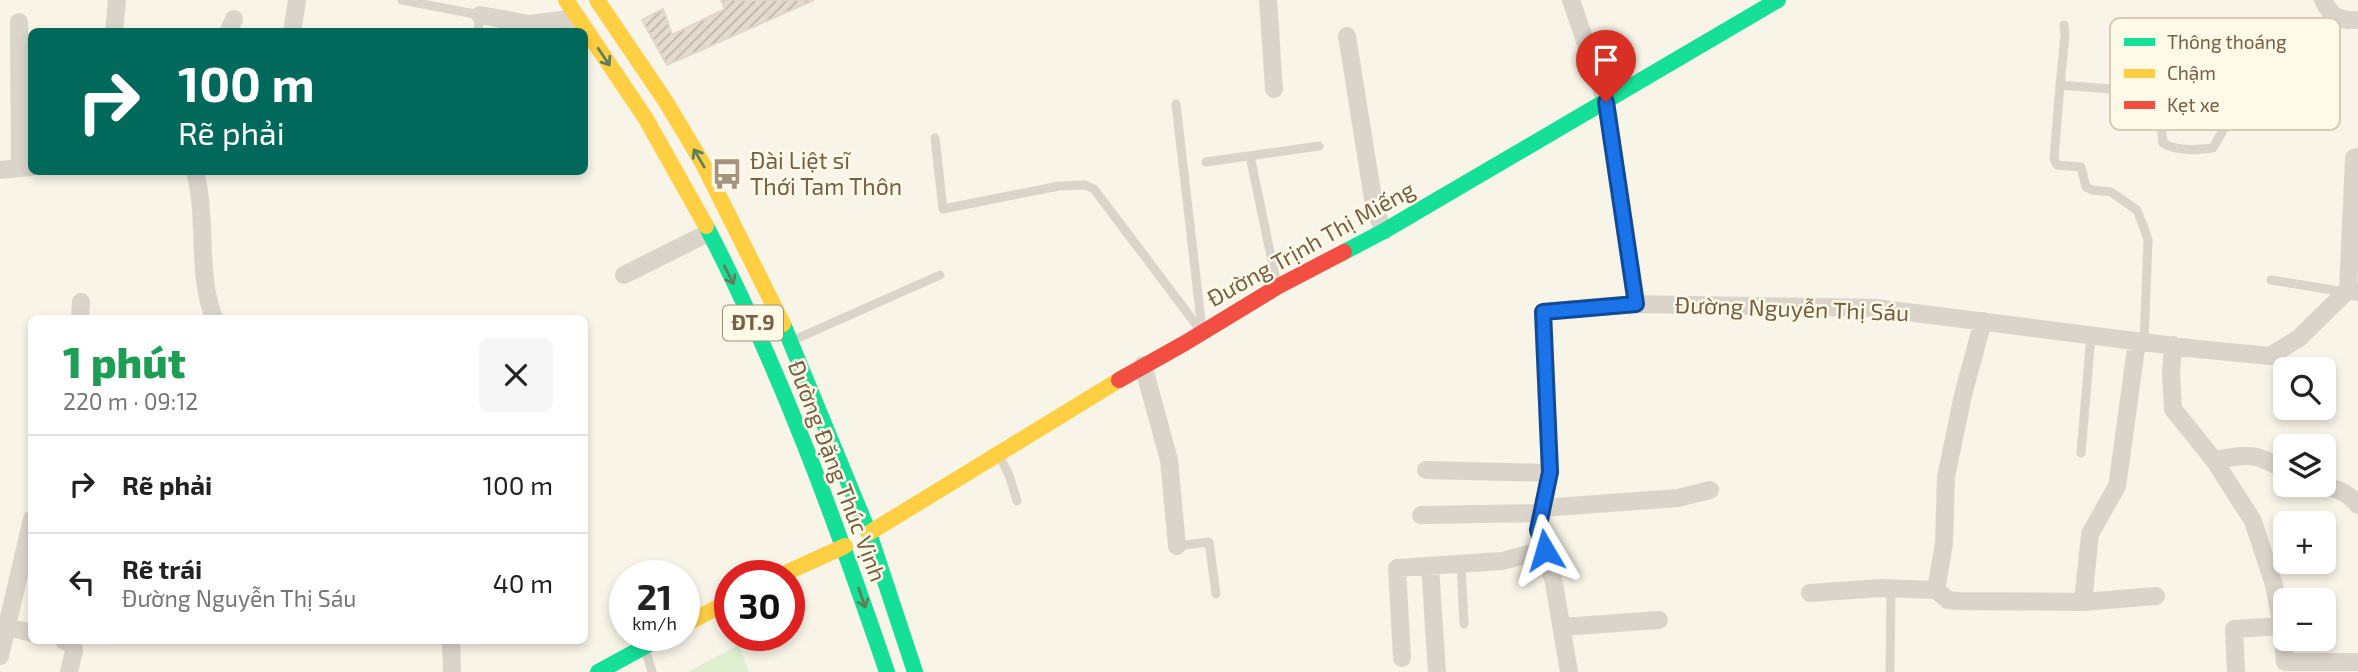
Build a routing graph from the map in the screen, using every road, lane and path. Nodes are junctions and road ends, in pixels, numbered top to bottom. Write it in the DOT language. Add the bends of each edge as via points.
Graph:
graph roads {
  1 [pos="117,0"];
  2 [pos="298,0"];
  3 [pos="402,0"];
  4 [pos="566,0"];
  5 [pos="1268,0"];
  6 [pos="1572,0"];
  7 [pos="1778,0"];
  8 [pos="603,2"];
  9 [pos="1759,5"];
  10 [pos="578,18"];
  11 [pos="2340,19"];
  12 [pos="2358,20"];
  13 [pos="19,22"];
  14 [pos="479,23"];
  15 [pos="2064,25"];
  16 [pos="114,28"];
  17 [pos="293,28"];
  18 [pos="585,28"];
  19 [pos="588,33"];
  20 [pos="1347,36"];
  21 [pos="2060,85"];
  22 [pos="1274,89"];
  23 [pos="2110,89"];
  24 [pos="1606,102"];
  25 [pos="1176,104"];
  26 [pos="2162,130"];
  27 [pos="2223,130"];
  28 [pos="935,138"];
  29 [pos="1319,146"];
  30 [pos="1250,156"];
  31 [pos="2358,157"];
  32 [pos="1206,162"];
  33 [pos="26,168"];
  34 [pos="0,170"];
  35 [pos="196,175"];
  36 [pos="1384,231"];
  37 [pos="708,233"];
  38 [pos="624,275"];
  39 [pos="940,275"];
  40 [pos="2271,280"];
  41 [pos="1277,287"];
  42 [pos="2351,291"];
  43 [pos="1636,304"];
  44 [pos="213,315"];
  45 [pos="1983,321"];
  46 [pos="1202,332"];
  47 [pos="2091,335"];
  48 [pos="792,341"];
  49 [pos="2141,341"];
  50 [pos="2173,345"];
  51 [pos="1143,365"];
  52 [pos="2081,453"];
  53 [pos="998,454"];
  54 [pos="2214,460"];
  55 [pos="2273,464"];
  56 [pos="1426,470"];
  57 [pos="1550,472"];
  58 [pos="2336,488"];
  59 [pos="1710,490"];
  60 [pos="1017,501"];
  61 [pos="2358,505"];
  62 [pos="1541,511"];
  63 [pos="1421,515"];
  64 [pos="869,533"];
  65 [pos="28,534"];
  66 [pos="1177,546"];
  67 [pos="845,547"];
  68 [pos="1545,550"];
  69 [pos="1461,564"];
  70 [pos="805,565"];
  71 [pos="1430,566"];
  72 [pos="2273,588"];
  73 [pos="1891,589"];
  74 [pos="1936,590"];
  75 [pos="1810,593"];
  76 [pos="1216,594"];
  77 [pos="2156,596"];
  78 [pos="2083,602"];
  79 [pos="1659,620"];
  80 [pos="1464,624"];
  81 [pos="3,626"];
  82 [pos="1562,627"];
  83 [pos="2273,627"];
  84 [pos="28,632"];
  85 [pos="71,644"];
  86 [pos="451,644"];
  87 [pos="636,651"];
  88 [pos="646,651"];
  89 [pos="2284,651"];
  90 [pos="0,656"];
  91 [pos="1402,658"];
  92 [pos="2358,662"];
  93 [pos="69,672"];
  94 [pos="452,672"];
  95 [pos="598,672"];
  96 [pos="652,672"];
  97 [pos="887,672"];
  98 [pos="915,672"];
  99 [pos="1437,672"];
  100 [pos="1569,672"];
  101 [pos="1890,672"];
  102 [pos="2236,672"];
  1 -- 16 [label="street"];
  2 -- 17 [label="street"];
  3 -- 14 [label="lane"];
  4 -- 10 [label="main road, Đường Đặng Thúc Vịnh / ĐT.9"];
  5 -- 22 [label="street"];
  6 -- 24 [label="street"];
  7 -- 9 [label="main road, Đường Trịnh Thị Miếng"];
  48 -- 8 [label="main road, Đường Đặng Thúc Vịnh / ĐT.9, one-way" via="703,164"];
  9 -- 24 [label="main road, Đường Trịnh Thị Miếng"];
  10 -- 14 [label="street"];
  10 -- 18 [label="main road, Đường Đặng Thúc Vịnh / ĐT.9, one-way"];
  11 -- 12 [label="street"];
  13 -- 33 [label="street"];
  15 -- 21 [label="lane"];
  19 -- 37 [label="main road, Đường Đặng Thúc Vịnh / ĐT.9, one-way" via="645,117"];
  20 -- 36 [label="street" via="1375,211"];
  21 -- 23 [label="lane"];
  21 -- 49 [label="lane" via="2057,165 2081,167 2086,187 2111,192 2137,210 2148,240"];
  24 -- 36 [label="main road, Đường Trịnh Thị Miếng"];
  24 -- 43 [label="street"];
  25 -- 46 [label="lane"];
  26 -- 27 [label="lane" via="2168,147 2195,150 2213,148"];
  28 -- 46 [label="lane" via="943,209 1059,186 1094,189"];
  29 -- 30 [label="lane"];
  30 -- 32 [label="lane"];
  30 -- 41 [label="lane"];
  31 -- 42 [label="street" via="2354,158"];
  33 -- 34 [label="street"];
  35 -- 44 [label="street" via="206,298"];
  36 -- 41 [label="main road, Đường Trịnh Thị Miếng"];
  37 -- 38 [label="street"];
  37 -- 67 [label="main road, Đường Đặng Thúc Vịnh / ĐT.9, one-way" via="784,390"];
  39 -- 48 [label="lane"];
  40 -- 42 [label="lane"];
  41 -- 46 [label="main road, Đường Trịnh Thị Miếng"];
  42 -- 50 [label="street, Đường Nguyễn Thị Sáu" via="2299,338 2270,356"];
  43 -- 45 [label="street, Đường Nguyễn Thị Sáu" via="1876,308"];
  43 -- 57 [label="street, Đường Nguyễn Thị Sáu" via="1543,312"];
  45 -- 47 [label="street, Đường Nguyễn Thị Sáu"];
  45 -- 74 [label="street" via="1946,477 1944,543"];
  46 -- 51 [label="main road, Đường Trịnh Thị Miếng"];
  47 -- 49 [label="street, Đường Nguyễn Thị Sáu"];
  47 -- 52 [label="lane"];
  48 -- 64 [label="main road, Đường Đặng Thúc Vịnh / ĐT.9"];
  49 -- 50 [label="street, Đường Nguyễn Thị Sáu"];
  49 -- 78 [label="street" via="2117,486 2090,534"];
  50 -- 54 [label="street" via="2173,409"];
  51 -- 53 [label="main road, Đường Trịnh Thị Miếng"];
  51 -- 66 [label="street" via="1168,460"];
  53 -- 60 [label="lane"];
  53 -- 64 [label="main road, Đường Trịnh Thị Miếng"];
  54 -- 55 [label="street" via="2240,455"];
  54 -- 72 [label="street" via="2253,521"];
  56 -- 57 [label="street"];
  57 -- 62 [label="street"];
  58 -- 61 [label="street"];
  59 -- 62 [label="street" via="1678,498"];
  62 -- 63 [label="street"];
  62 -- 68 [label="street" via="1538,530"];
  64 -- 67 [label="main road, Đường Trịnh Thị Miếng"];
  64 -- 98 [label="main road, Đường Đặng Thúc Vịnh / ĐT.9"];
  65 -- 81 [label="street"];
  66 -- 76 [label="lane" via="1209,542"];
  67 -- 70 [label="main road"];
  67 -- 97 [label="main road, Đường Đặng Thúc Vịnh / ĐT.9, one-way"];
  68 -- 69 [label="street" via="1502,561"];
  68 -- 82 [label="street"];
  69 -- 71 [label="street"];
  69 -- 80 [label="lane"];
  71 -- 91 [label="street" via="1397,568"];
  71 -- 99 [label="street"];
  73 -- 74 [label="street"];
  73 -- 75 [label="street"];
  73 -- 101 [label="lane"];
  74 -- 78 [label="street" via="1948,600 1958,601"];
  77 -- 78 [label="street"];
  79 -- 82 [label="street"];
  81 -- 84 [label="street"];
  81 -- 90 [label="street"];
  82 -- 100 [label="street"];
  83 -- 102 [label="street" via="2234,629"];
  85 -- 93 [label="street"];
  86 -- 94 [label="street"];
  87 -- 95 [label="main road"];
  88 -- 96 [label="lane"];
  89 -- 92 [label="street" via="2285,662"];
}
